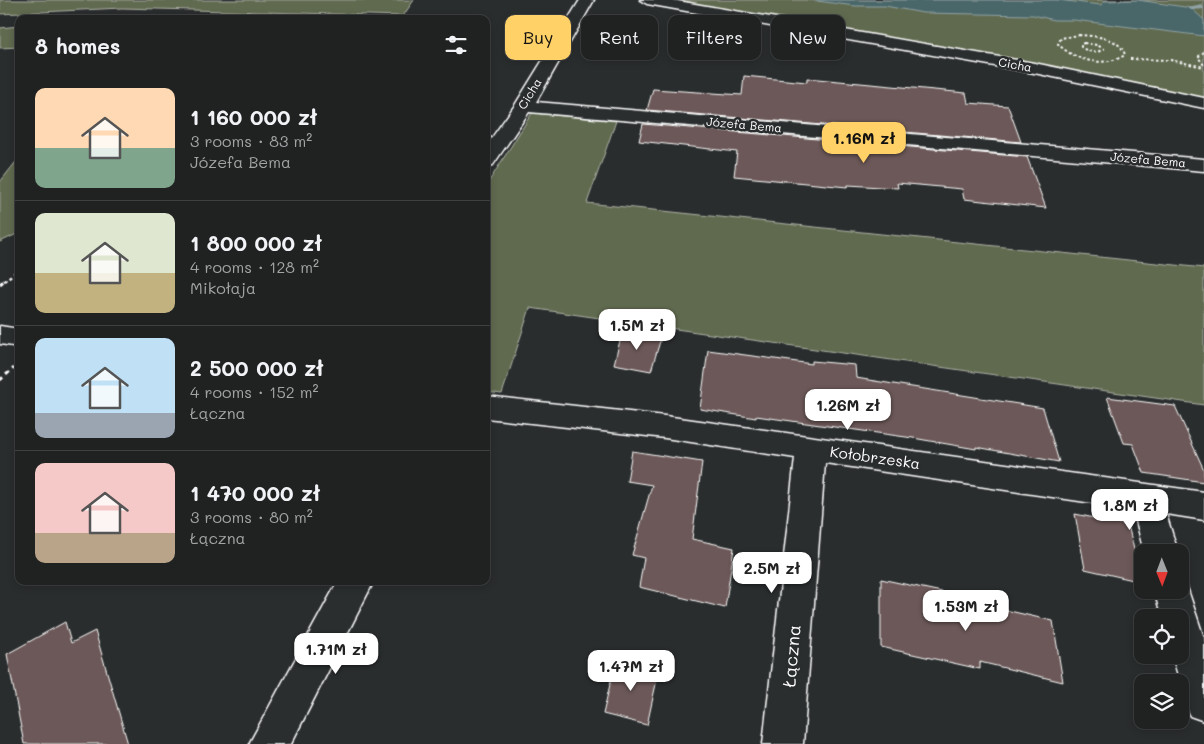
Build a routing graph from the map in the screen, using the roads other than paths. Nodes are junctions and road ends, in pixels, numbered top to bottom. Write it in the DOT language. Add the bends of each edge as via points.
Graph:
graph roads {
  1 [pos="586,0"];
  2 [pos="647,0"];
  3 [pos="1204,103"];
  4 [pos="524,106"];
  5 [pos="490,155"];
  6 [pos="1204,165"];
  7 [pos="0,335"];
  8 [pos="15,337"];
  9 [pos="490,407"];
  10 [pos="812,449"];
  11 [pos="1145,496"];
  12 [pos="1204,506"];
  13 [pos="1159,544"];
  14 [pos="355,585"];
  15 [pos="1189,650"];
  16 [pos="1204,702"];
  17 [pos="269,744"];
  18 [pos="783,744"];
  1 -- 4 [label="street, Cicha"];
  2 -- 3 [label="street, Cicha" via="1034,68"];
  4 -- 5 [label="street, Cicha"];
  4 -- 6 [label="street, Józefa Bema"];
  7 -- 8 [label="street"];
  9 -- 10 [label="street, Kołobrzeska"];
  10 -- 11 [label="street, Kołobrzeska"];
  10 -- 18 [label="street, Łączna"];
  11 -- 12 [label="street, Kołobrzeska"];
  11 -- 13 [label="street"];
  14 -- 17 [label="street"];
  15 -- 16 [label="street"];
}
